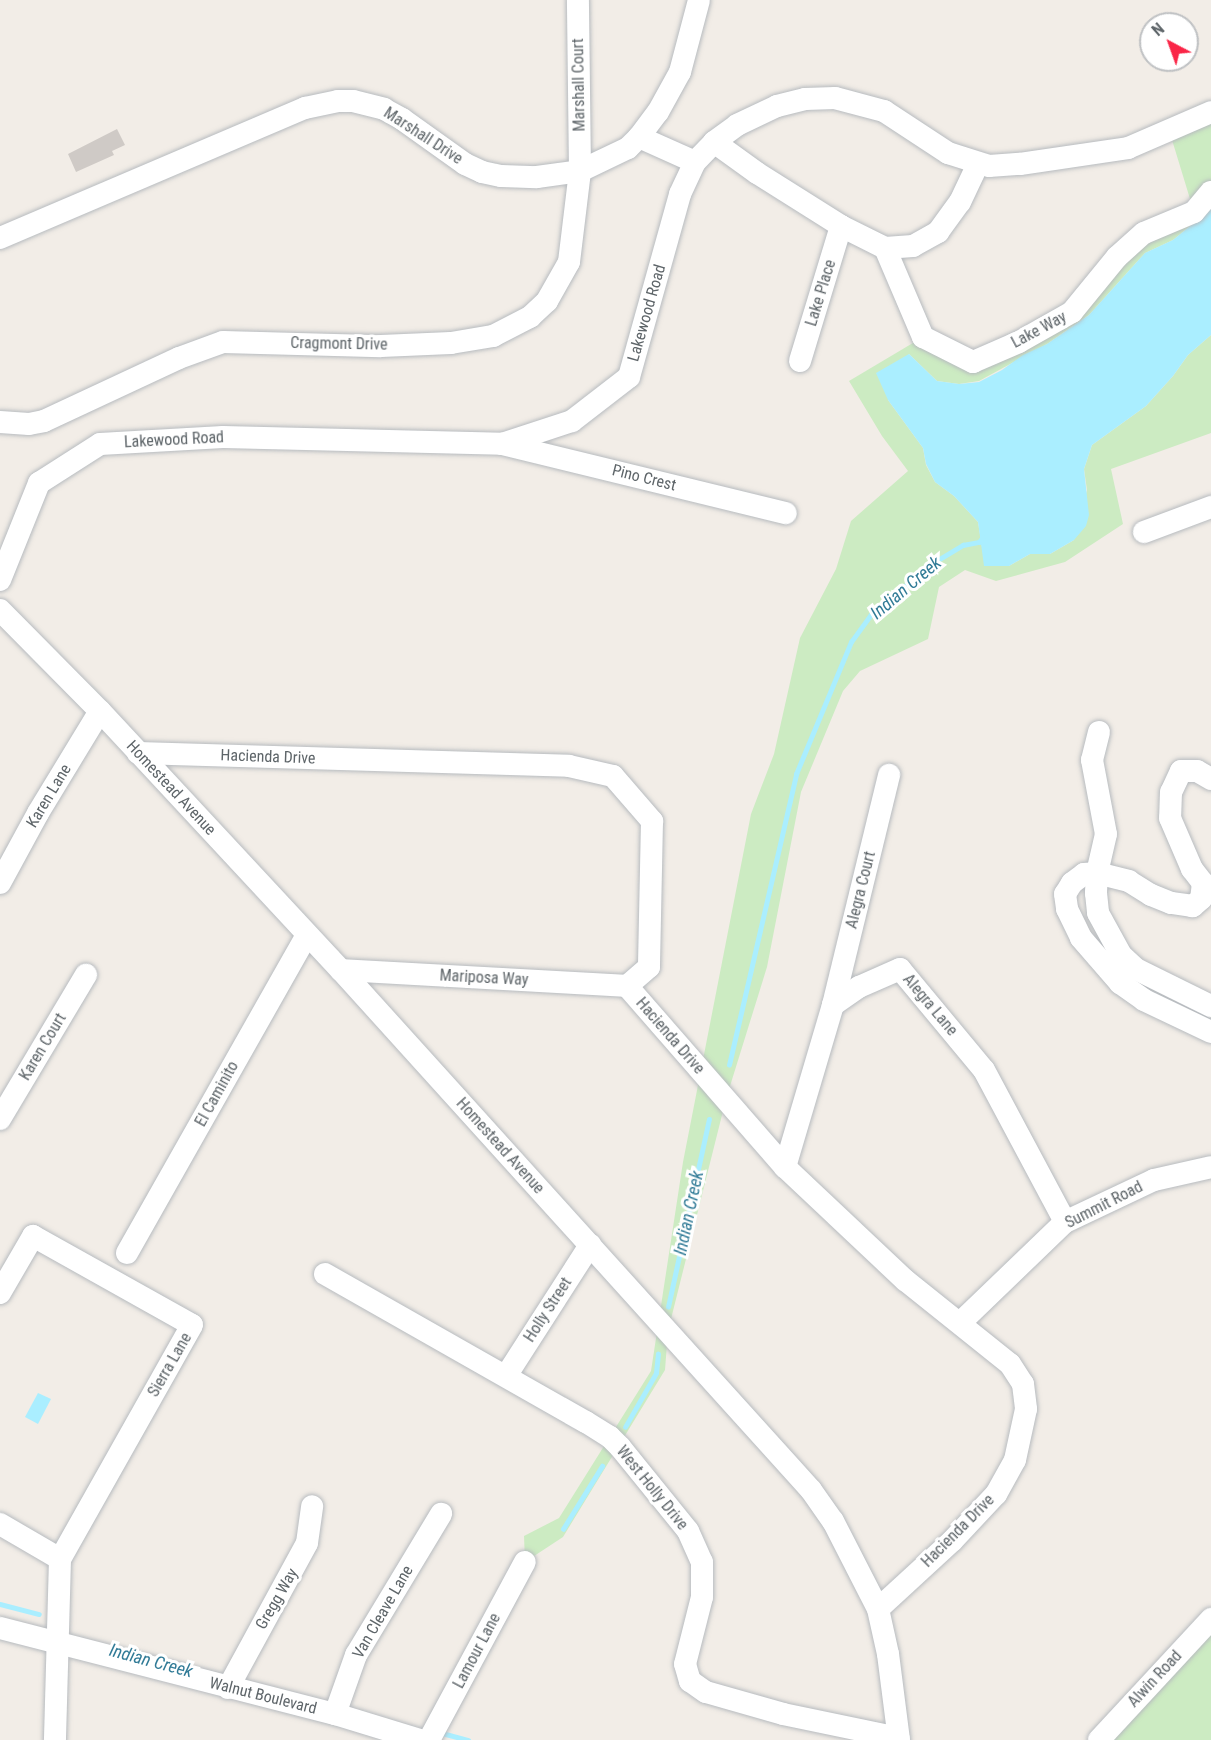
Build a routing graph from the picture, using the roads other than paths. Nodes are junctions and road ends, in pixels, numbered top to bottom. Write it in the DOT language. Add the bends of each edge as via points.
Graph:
graph roads {
  1 [pos="578,0"];
  2 [pos="699,0"];
  3 [pos="1211,112"];
  4 [pos="639,138"];
  5 [pos="714,142"];
  6 [pos="695,162"];
  7 [pos="978,164"];
  8 [pos="580,171"];
  9 [pos="1211,192"];
  10 [pos="841,225"];
  11 [pos="0,238"];
  12 [pos="885,248"];
  13 [pos="800,361"];
  14 [pos="0,422"];
  15 [pos="502,444"];
  16 [pos="1211,507"];
  17 [pos="786,513"];
  18 [pos="1144,532"];
  19 [pos="0,580"];
  20 [pos="0,610"];
  21 [pos="100,711"];
  22 [pos="1099,732"];
  23 [pos="138,753"];
  24 [pos="1206,774"];
  25 [pos="889,776"];
  26 [pos="1097,873"];
  27 [pos="0,883"];
  28 [pos="307,935"];
  29 [pos="341,970"];
  30 [pos="86,975"];
  31 [pos="627,986"];
  32 [pos="833,1005"];
  33 [pos="1211,1006"];
  34 [pos="1211,1032"];
  35 [pos="0,1119"];
  36 [pos="785,1167"];
  37 [pos="1211,1167"];
  38 [pos="1065,1222"];
  39 [pos="590,1245"];
  40 [pos="127,1253"];
  41 [pos="325,1274"];
  42 [pos="0,1293"];
  43 [pos="961,1322"];
  44 [pos="506,1376"];
  45 [pos="312,1506"];
  46 [pos="441,1514"];
  47 [pos="0,1524"];
  48 [pos="60,1559"];
  49 [pos="525,1562"];
  50 [pos="878,1610"];
  51 [pos="1211,1619"];
  52 [pos="0,1628"];
  53 [pos="58,1645"];
  54 [pos="228,1688"];
  55 [pos="335,1714"];
  56 [pos="899,1739"];
  57 [pos="56,1740"];
  58 [pos="420,1740"];
  59 [pos="429,1740"];
  60 [pos="1099,1740"];
  1 -- 8 [label="street, Marshall Court"];
  2 -- 4 [label="street, Marshall Drive" via="680,72"];
  3 -- 7 [label="street, Lakewood Road" via="1128,148 1020,164"];
  4 -- 6 [label="street"];
  4 -- 8 [label="street, Marshall Drive" via="614,156"];
  5 -- 6 [label="street, Lakewood Road"];
  5 -- 7 [label="street, Lakewood Road" via="737,125 777,106 805,99 835,98 884,111 948,153"];
  5 -- 10 [label="street"];
  6 -- 15 [label="street, Lakewood Road" via="680,194 629,377 572,421"];
  7 -- 12 [label="street" via="960,202 938,232 913,246"];
  8 -- 11 [label="street, Marshall Drive" via="528,177 482,171 465,164 384,109 338,101 305,108"];
  8 -- 14 [label="street, Cragmont Drive" via="569,262 560,282 530,317 500,333 451,344 223,342 179,357 44,421"];
  9 -- 12 [label="street, Lake Way" via="1194,212 1144,233 1117,257 1072,312 973,362 923,337"];
  10 -- 12 [label="street"];
  10 -- 13 [label="street, Lake Place"];
  15 -- 17 [label="street, Pino Crest"];
  15 -- 19 [label="street, Lakewood Road" via="223,437 100,444 39,483"];
  16 -- 18 [label="street"];
  20 -- 21 [label="street, Homestead Avenue"];
  21 -- 23 [label="street, Homestead Avenue"];
  21 -- 27 [label="street, Karen Lane"];
  22 -- 26 [label="street" via="1092,760 1106,834"];
  23 -- 28 [label="street, Homestead Avenue"];
  23 -- 31 [label="street, Hacienda Drive" via="569,766 613,776 652,821 649,967"];
  24 -- 26 [label="street" via="1181,771 1171,792 1170,818 1192,869 1203,883 1200,899 1193,906 1171,903 1129,881"];
  25 -- 32 [label="street, Alegra Court"];
  26 -- 33 [label="street" via="1098,913 1121,955 1136,969"];
  26 -- 34 [label="street" via="1084,873 1065,894 1067,909 1081,938 1120,983 1144,1000"];
  28 -- 29 [label="street, Homestead Avenue"];
  28 -- 40 [label="street, El Caminito"];
  29 -- 31 [label="street, Mariposa Way"];
  29 -- 39 [label="street, Homestead Avenue"];
  30 -- 35 [label="street, Karen Court"];
  31 -- 36 [label="street, Hacienda Drive"];
  32 -- 36 [label="street"];
  32 -- 38 [label="street, Alegra Lane" via="859,987 900,969 984,1070"];
  36 -- 43 [label="street, Hacienda Drive" via="905,1280"];
  37 -- 38 [label="street, Summit Road" via="1155,1180"];
  38 -- 43 [label="street, Summit Road"];
  39 -- 44 [label="street, Holly Street"];
  39 -- 50 [label="street, Homestead Avenue" via="811,1490 833,1521"];
  41 -- 44 [label="street, West Holly Drive"];
  42 -- 48 [label="street, Sierra Lane" via="33,1236 192,1325"];
  43 -- 50 [label="street, Hacienda Drive" via="1010,1365 1023,1384 1026,1409 1015,1460 996,1494"];
  44 -- 56 [label="street, West Holly Drive" via="610,1437 688,1531 702,1562 702,1597 685,1664 690,1681 706,1692 783,1714"];
  45 -- 54 [label="street, Gregg Way" via="308,1543"];
  46 -- 55 [label="street, Van Cleave Lane" via="356,1655"];
  47 -- 48 [label="street"];
  48 -- 53 [label="street, Sierra Lane"];
  49 -- 59 [label="street, Lamour Lane"];
  50 -- 56 [label="street, Homestead Avenue"];
  51 -- 60 [label="street, Alwin Road"];
  52 -- 53 [label="street, Walnut Boulevard"];
  53 -- 54 [label="street, Walnut Boulevard"];
  53 -- 57 [label="street, Sierra Lane"];
  54 -- 55 [label="street, Walnut Boulevard"];
  55 -- 58 [label="street, Walnut Boulevard"];
}
